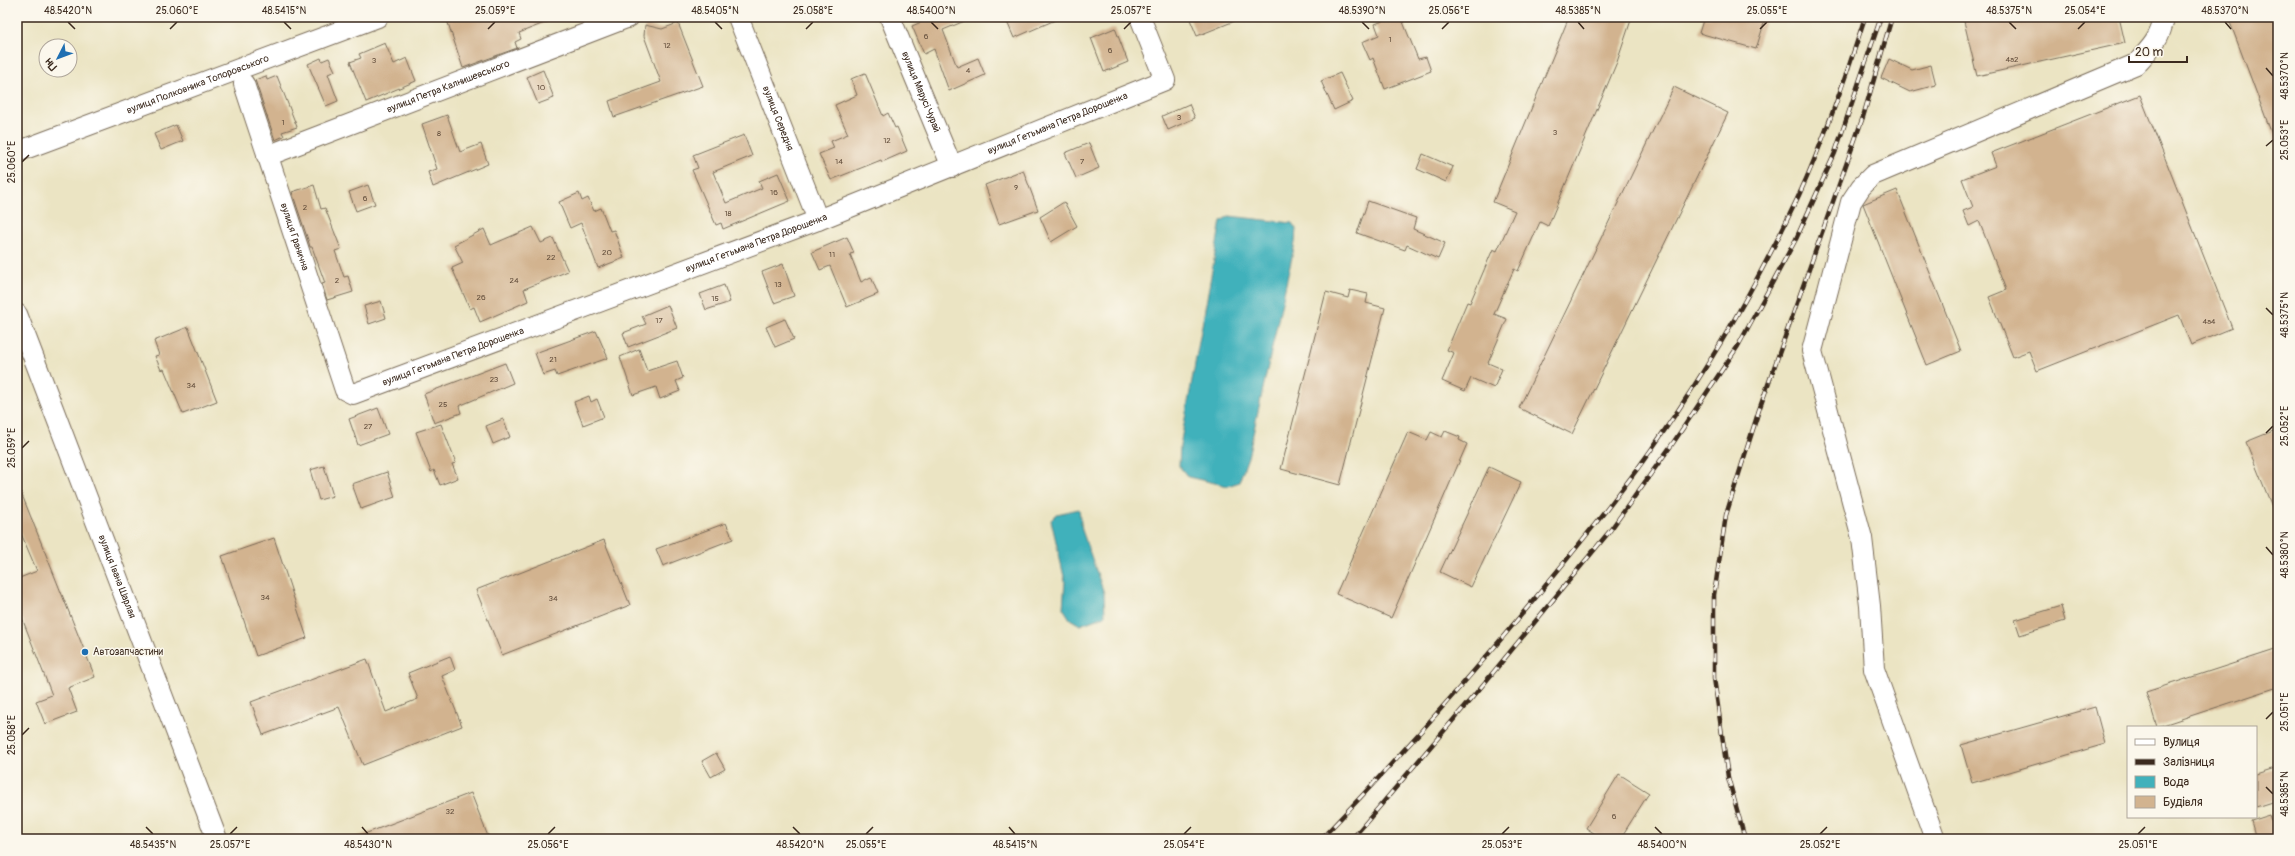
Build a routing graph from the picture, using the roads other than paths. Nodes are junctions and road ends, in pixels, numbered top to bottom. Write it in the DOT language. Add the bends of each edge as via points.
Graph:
graph roads {
  1 [pos="378,17"];
  2 [pos="629,17"];
  3 [pos="738,17"];
  4 [pos="890,17"];
  5 [pos="1140,17"];
  6 [pos="2164,17"];
  7 [pos="244,84"];
  8 [pos="17,152"];
  9 [pos="267,156"];
  10 [pos="952,167"];
  11 [pos="818,220"];
  12 [pos="17,314"];
  13 [pos="345,390"];
  14 [pos="217,839"];
  15 [pos="1935,839"];
  1 -- 8 [label="street, вулиця Полковника Топоровського"];
  2 -- 9 [label="street, вулиця Петра Калнишевського"];
  3 -- 11 [label="street, вулиця Середня"];
  4 -- 10 [label="street, вулиця Марусі Чурай"];
  5 -- 10 [label="street, вулиця Гетьмана Петра Дорошенка" via="1165,80"];
  6 -- 15 [label="street" via="2162,32 2151,49 2136,64 1873,175 1851,202 1812,351 1862,538 1874,670"];
  7 -- 9 [label="street, вулиця Гранична"];
  9 -- 13 [label="street, вулиця Гранична"];
  10 -- 11 [label="street, вулиця Гетьмана Петра Дорошенка"];
  11 -- 13 [label="street, вулиця Гетьмана Петра Дорошенка" via="353,394"];
  12 -- 14 [label="street, вулиця Івана Шарлая"];
}
